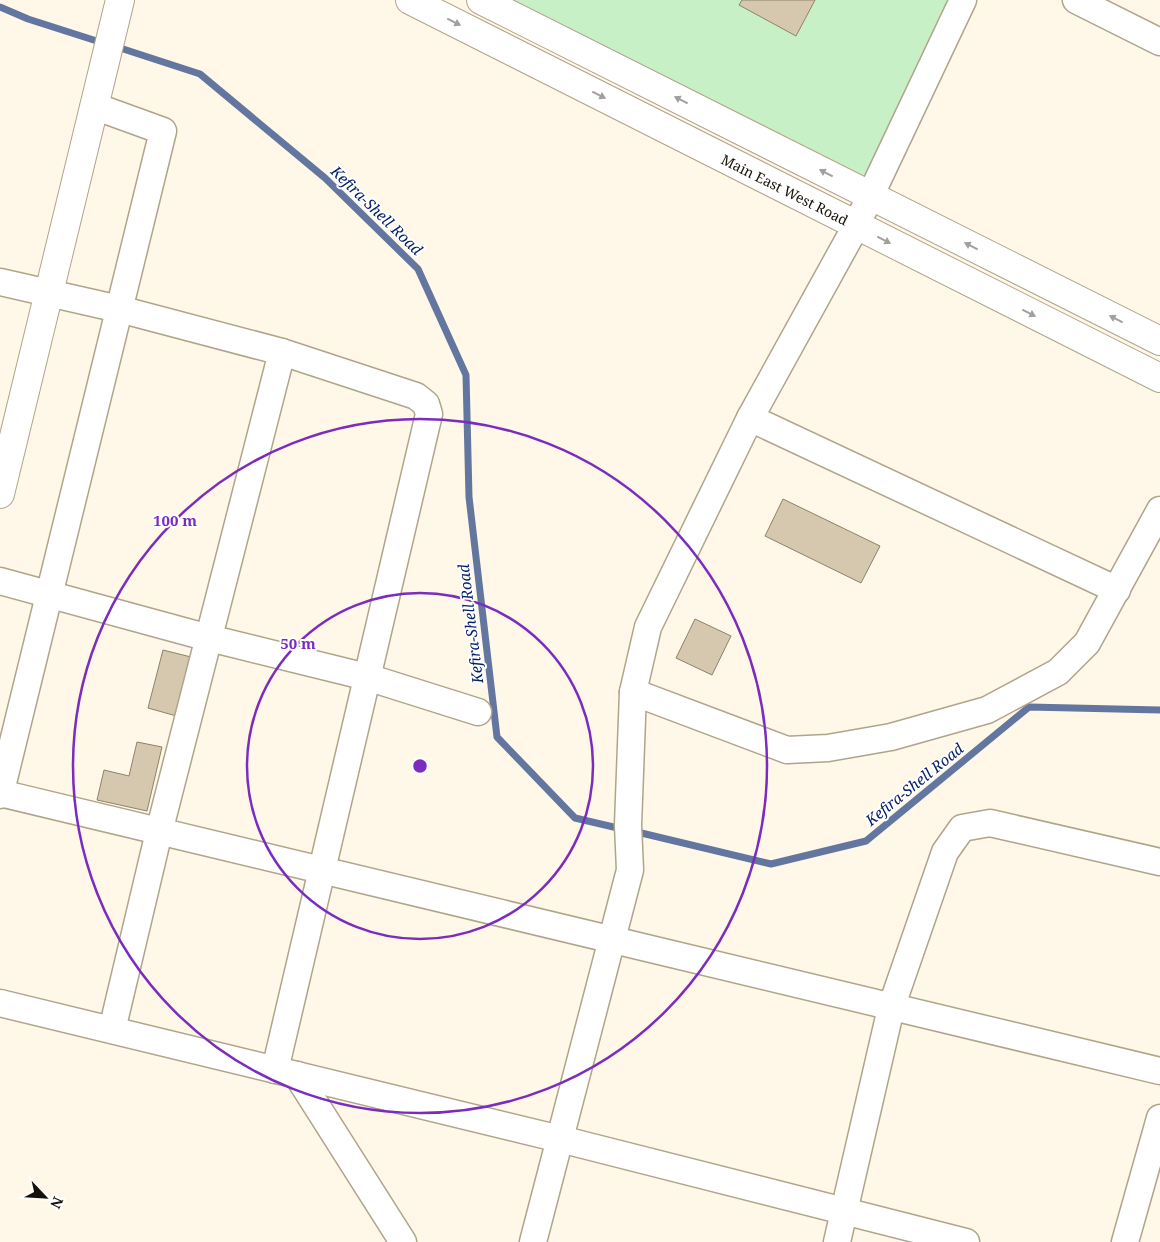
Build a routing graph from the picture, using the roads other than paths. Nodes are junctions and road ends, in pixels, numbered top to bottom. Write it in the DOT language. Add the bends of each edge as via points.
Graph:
graph roads {
  1 [pos="120,0"];
  2 [pos="410,0"];
  3 [pos="481,0"];
  4 [pos="963,0"];
  5 [pos="1076,0"];
  6 [pos="1160,42"];
  7 [pos="650,85"];
  8 [pos="94,106"];
  9 [pos="634,113"];
  10 [pos="871,195"];
  11 [pos="856,226"];
  12 [pos="0,282"];
  13 [pos="49,292"];
  14 [pos="119,309"];
  15 [pos="1160,341"];
  16 [pos="282,352"];
  17 [pos="1160,378"];
  18 [pos="750,418"];
  19 [pos="0,494"];
  20 [pos="1160,510"];
  21 [pos="0,581"];
  22 [pos="1117,590"];
  23 [pos="49,595"];
  24 [pos="209,638"];
  25 [pos="367,677"];
  26 [pos="633,692"];
  27 [pos="478,712"];
  28 [pos="0,794"];
  29 [pos="159,832"];
  30 [pos="1160,862"];
  31 [pos="322,870"];
  32 [pos="612,941"];
  33 [pos="0,1002"];
  34 [pos="891,1008"];
  35 [pos="112,1030"];
  36 [pos="1160,1071"];
  37 [pos="286,1072"];
  38 [pos="1160,1118"];
  39 [pos="560,1139"];
  40 [pos="846,1212"];
  41 [pos="403,1242"];
  42 [pos="533,1242"];
  43 [pos="838,1242"];
  44 [pos="966,1242"];
  45 [pos="1125,1242"];
  1 -- 8 [label="main road"];
  2 -- 9 [label="main road, Main East West Road, one-way"];
  3 -- 7 [label="main road"];
  4 -- 10 [label="street"];
  5 -- 6 [label="street"];
  7 -- 9 [label="main road"];
  10 -- 7 [label="main road, one-way"];
  8 -- 13 [label="main road"];
  8 -- 14 [label="street" via="163,130"];
  9 -- 11 [label="main road, Main East West Road"];
  10 -- 11 [label="street"];
  15 -- 10 [label="main road, one-way"];
  11 -- 17 [label="main road, Main East West Road, one-way"];
  11 -- 18 [label="street"];
  12 -- 13 [label="street"];
  13 -- 14 [label="street"];
  13 -- 19 [label="main road"];
  14 -- 16 [label="street"];
  14 -- 23 [label="street"];
  16 -- 24 [label="street"];
  16 -- 25 [label="street" via="416,396 426,404 429,414"];
  18 -- 22 [label="street"];
  18 -- 26 [label="street" via="648,627"];
  20 -- 22 [label="street"];
  21 -- 23 [label="street"];
  22 -- 26 [label="street" via="1087,643 1058,672 987,710 891,738 828,748 787,750"];
  23 -- 24 [label="street"];
  23 -- 28 [label="street"];
  24 -- 25 [label="street"];
  24 -- 29 [label="street"];
  25 -- 27 [label="street"];
  25 -- 31 [label="street"];
  26 -- 32 [label="street" via="628,824 630,870"];
  28 -- 29 [label="street"];
  29 -- 31 [label="street"];
  29 -- 35 [label="street"];
  30 -- 34 [label="street" via="990,823 962,828 945,852"];
  31 -- 32 [label="street"];
  31 -- 37 [label="street"];
  32 -- 34 [label="street"];
  32 -- 39 [label="street"];
  33 -- 35 [label="street"];
  34 -- 36 [label="street"];
  34 -- 40 [label="street"];
  35 -- 37 [label="street"];
  37 -- 39 [label="street"];
  37 -- 41 [label="street"];
  38 -- 45 [label="street"];
  39 -- 40 [label="street"];
  39 -- 42 [label="street"];
  40 -- 43 [label="street"];
  40 -- 44 [label="street"];
}
